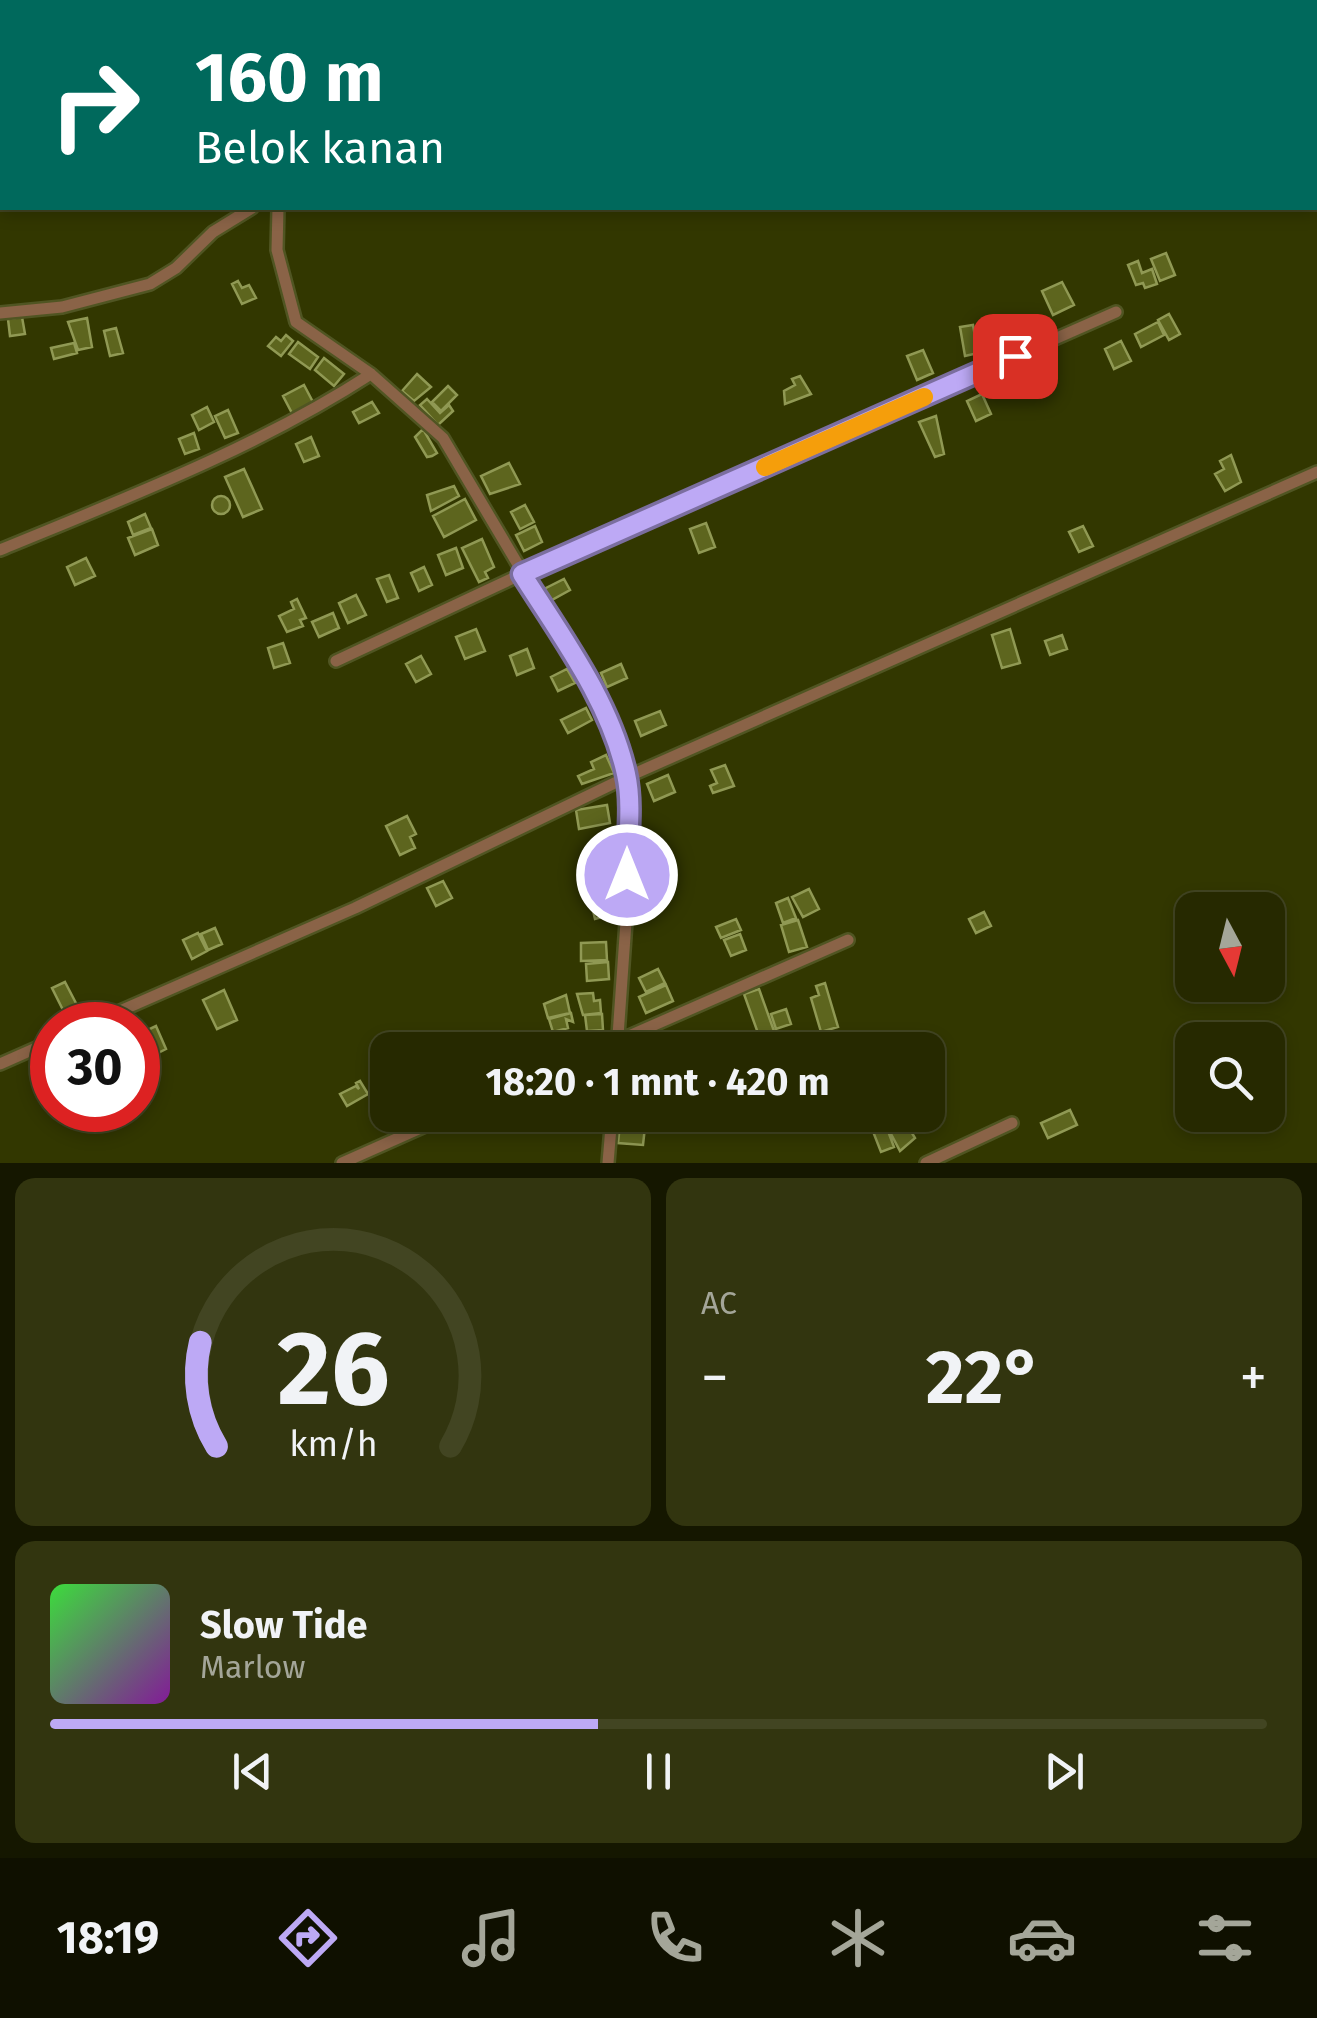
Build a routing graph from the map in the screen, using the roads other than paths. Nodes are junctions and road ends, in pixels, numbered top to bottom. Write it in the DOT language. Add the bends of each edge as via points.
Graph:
graph roads {
  1 [pos="249,210"];
  2 [pos="278,210"];
  3 [pos="1116,312"];
  4 [pos="0,313"];
  5 [pos="371,374"];
  6 [pos="1317,472"];
  7 [pos="0,550"];
  8 [pos="522,574"];
  9 [pos="336,661"];
  10 [pos="628,778"];
  11 [pos="848,940"];
  12 [pos="141,1002"];
  13 [pos="618,1032"];
  14 [pos="648,1032"];
  15 [pos="30,1051"];
  16 [pos="0,1064"];
  17 [pos="1012,1123"];
  18 [pos="412,1132"];
  19 [pos="611,1132"];
  20 [pos="342,1163"];
  21 [pos="608,1163"];
  22 [pos="926,1163"];
  1 -- 4 [label="street" via="150,284 62,307"];
  2 -- 5 [label="street" via="277,250 296,322"];
  3 -- 8 [label="street"];
  5 -- 7 [label="street" via="248,443"];
  5 -- 8 [label="street" via="443,438"];
  6 -- 10 [label="street"];
  8 -- 9 [label="street"];
  8 -- 10 [label="street" via="594,691"];
  10 -- 12 [label="street"];
  10 -- 13 [label="street"];
  11 -- 14 [label="street"];
  15 -- 16 [label="street"];
  17 -- 22 [label="street"];
  18 -- 20 [label="street"];
  19 -- 21 [label="street"];
}
